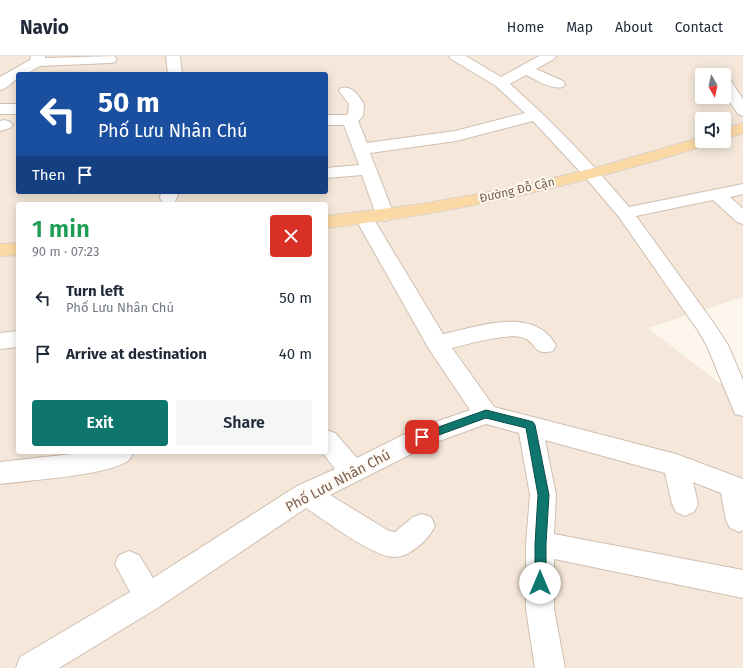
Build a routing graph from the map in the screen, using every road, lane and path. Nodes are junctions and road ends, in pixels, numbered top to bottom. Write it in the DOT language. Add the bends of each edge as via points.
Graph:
graph roads {
  1 [pos="173,56"];
  2 [pos="456,56"];
  3 [pos="549,56"];
  4 [pos="38,59"];
  5 [pos="110,59"];
  6 [pos="527,70"];
  7 [pos="18,72"];
  8 [pos="175,72"];
  9 [pos="16,73"];
  10 [pos="501,83"];
  11 [pos="558,84"];
  12 [pos="0,86"];
  13 [pos="731,90"];
  14 [pos="346,91"];
  15 [pos="0,109"];
  16 [pos="16,109"];
  17 [pos="743,111"];
  18 [pos="536,115"];
  19 [pos="328,120"];
  20 [pos="349,120"];
  21 [pos="743,128"];
  22 [pos="731,132"];
  23 [pos="695,144"];
  24 [pos="361,150"];
  25 [pos="368,169"];
  26 [pos="328,173"];
  27 [pos="591,173"];
  28 [pos="743,189"];
  29 [pos="717,195"];
  30 [pos="625,213"];
  31 [pos="385,215"];
  32 [pos="364,218"];
  33 [pos="743,218"];
  34 [pos="328,222"];
  35 [pos="16,248"];
  36 [pos="0,250"];
  37 [pos="16,339"];
  38 [pos="0,341"];
  39 [pos="437,343"];
  40 [pos="545,345"];
  41 [pos="743,407"];
  42 [pos="486,414"];
  43 [pos="530,425"];
  44 [pos="328,442"];
  45 [pos="118,454"];
  46 [pos="676,464"];
  47 [pos="354,472"];
  48 [pos="0,473"];
  49 [pos="738,488"];
  50 [pos="306,494"];
  51 [pos="686,504"];
  52 [pos="739,520"];
  53 [pos="422,526"];
  54 [pos="540,544"];
  55 [pos="130,564"];
  56 [pos="743,584"];
  57 [pos="149,597"];
  58 [pos="31,668"];
  59 [pos="550,668"];
  1 -- 8 [label="street"];
  2 -- 10 [label="street"];
  3 -- 6 [label="street"];
  4 -- 5 [label="street"];
  4 -- 7 [label="street"];
  6 -- 10 [label="street"];
  6 -- 11 [label="street"];
  9 -- 12 [label="street"];
  10 -- 18 [label="street"];
  13 -- 17 [label="street"];
  14 -- 20 [label="street" via="357,104 355,116"];
  15 -- 16 [label="street"];
  18 -- 24 [label="street" via="469,133"];
  18 -- 27 [label="street"];
  19 -- 20 [label="street"];
  20 -- 24 [label="street"];
  21 -- 22 [label="main road"];
  23 -- 27 [label="main road, Đường Đỗ Cận"];
  24 -- 25 [label="street"];
  25 -- 26 [label="street"];
  25 -- 31 [label="street"];
  27 -- 30 [label="street"];
  27 -- 31 [label="main road, Đường Đỗ Cận" via="472,200"];
  28 -- 29 [label="street"];
  29 -- 30 [label="street"];
  29 -- 33 [label="street"];
  30 -- 41 [label="street" via="714,339"];
  31 -- 32 [label="main road, Đường Đỗ Cận"];
  32 -- 34 [label="main road, Đường Đỗ Cận"];
  32 -- 39 [label="street"];
  35 -- 36 [label="main road"];
  37 -- 38 [label="street"];
  39 -- 40 [label="street" via="511,328 528,331"];
  39 -- 42 [label="street"];
  42 -- 43 [label="street"];
  42 -- 47 [label="street, Phố Lưu Nhân Chú" via="422,437"];
  43 -- 46 [label="street"];
  43 -- 54 [label="street" via="543,495"];
  44 -- 47 [label="street"];
  45 -- 48 [label="street" via="95,462"];
  46 -- 49 [label="street"];
  46 -- 51 [label="street"];
  47 -- 50 [label="street, Phố Lưu Nhân Chú"];
  49 -- 52 [label="street"];
  50 -- 53 [label="street" via="384,544 396,545 405,541"];
  50 -- 57 [label="street, Phố Lưu Nhân Chú"];
  54 -- 56 [label="street"];
  54 -- 59 [label="street" via="540,608"];
  55 -- 57 [label="street"];
  57 -- 58 [label="street, Phố Lưu Nhân Chú"];
}
